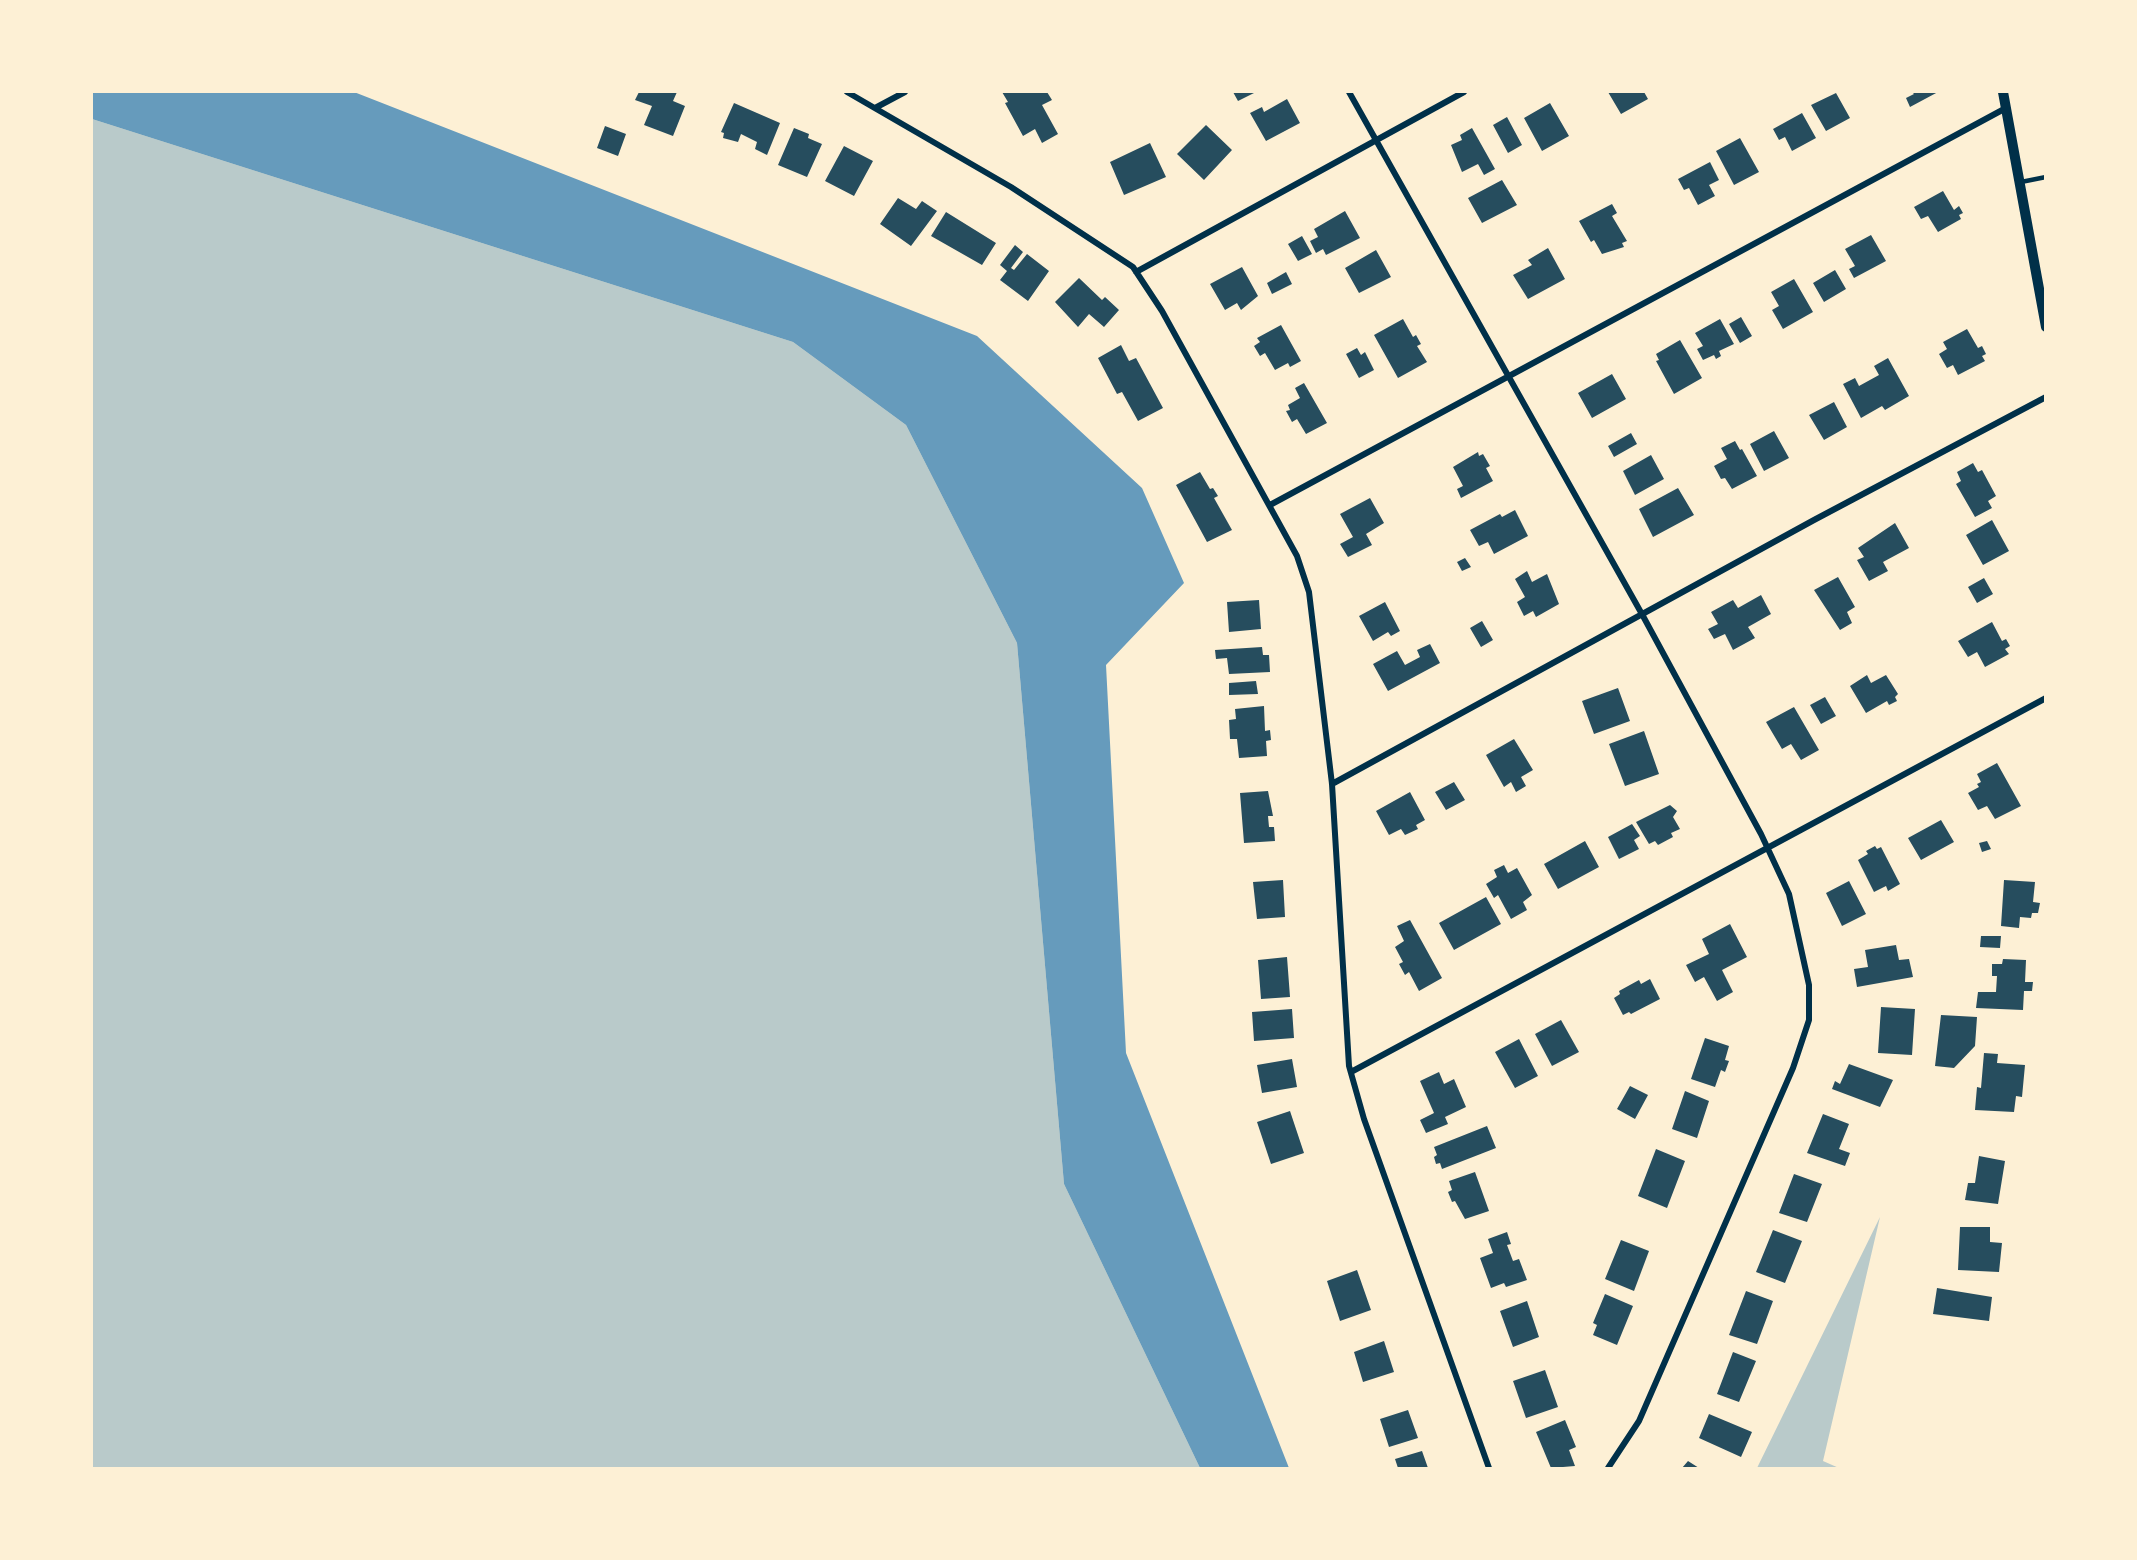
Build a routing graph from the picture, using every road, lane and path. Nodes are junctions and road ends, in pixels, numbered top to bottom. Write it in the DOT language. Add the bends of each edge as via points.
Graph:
graph roads {
  1 [pos="847,92"];
  2 [pos="905,92"];
  3 [pos="1349,92"];
  4 [pos="1464,92"];
  5 [pos="2003,92"];
  6 [pos="875,108"];
  7 [pos="2006,108"];
  8 [pos="1376,140"];
  9 [pos="2046,177"];
  10 [pos="2018,182"];
  11 [pos="1136,272"];
  12 [pos="2046,327"];
  13 [pos="1508,376"];
  14 [pos="2046,397"];
  15 [pos="1270,505"];
  16 [pos="1643,616"];
  17 [pos="2046,698"];
  18 [pos="1332,784"];
  19 [pos="1768,850"];
  20 [pos="1351,1072"];
  21 [pos="1489,1468"];
  22 [pos="1608,1468"];
  1 -- 6 [label="street"];
  2 -- 6 [label="street"];
  3 -- 8 [label="street"];
  4 -- 8 [label="street"];
  5 -- 7 [label="street"];
  6 -- 11 [label="street" via="1011,187"];
  7 -- 10 [label="street"];
  7 -- 13 [label="street"];
  8 -- 11 [label="street"];
  8 -- 13 [label="street"];
  9 -- 10 [label="lane"];
  10 -- 12 [label="street"];
  11 -- 15 [label="street" via="1162,311"];
  13 -- 15 [label="street"];
  13 -- 16 [label="street"];
  14 -- 16 [label="street"];
  15 -- 18 [label="street" via="1297,556 1310,592"];
  16 -- 18 [label="street"];
  16 -- 19 [label="street"];
  17 -- 19 [label="street"];
  18 -- 20 [label="street"];
  19 -- 20 [label="street"];
  19 -- 22 [label="street" via="1789,894 1803,948 1809,1020 1793,1068 1667,1359 1639,1421"];
  20 -- 21 [label="street" via="1364,1119"];
}
